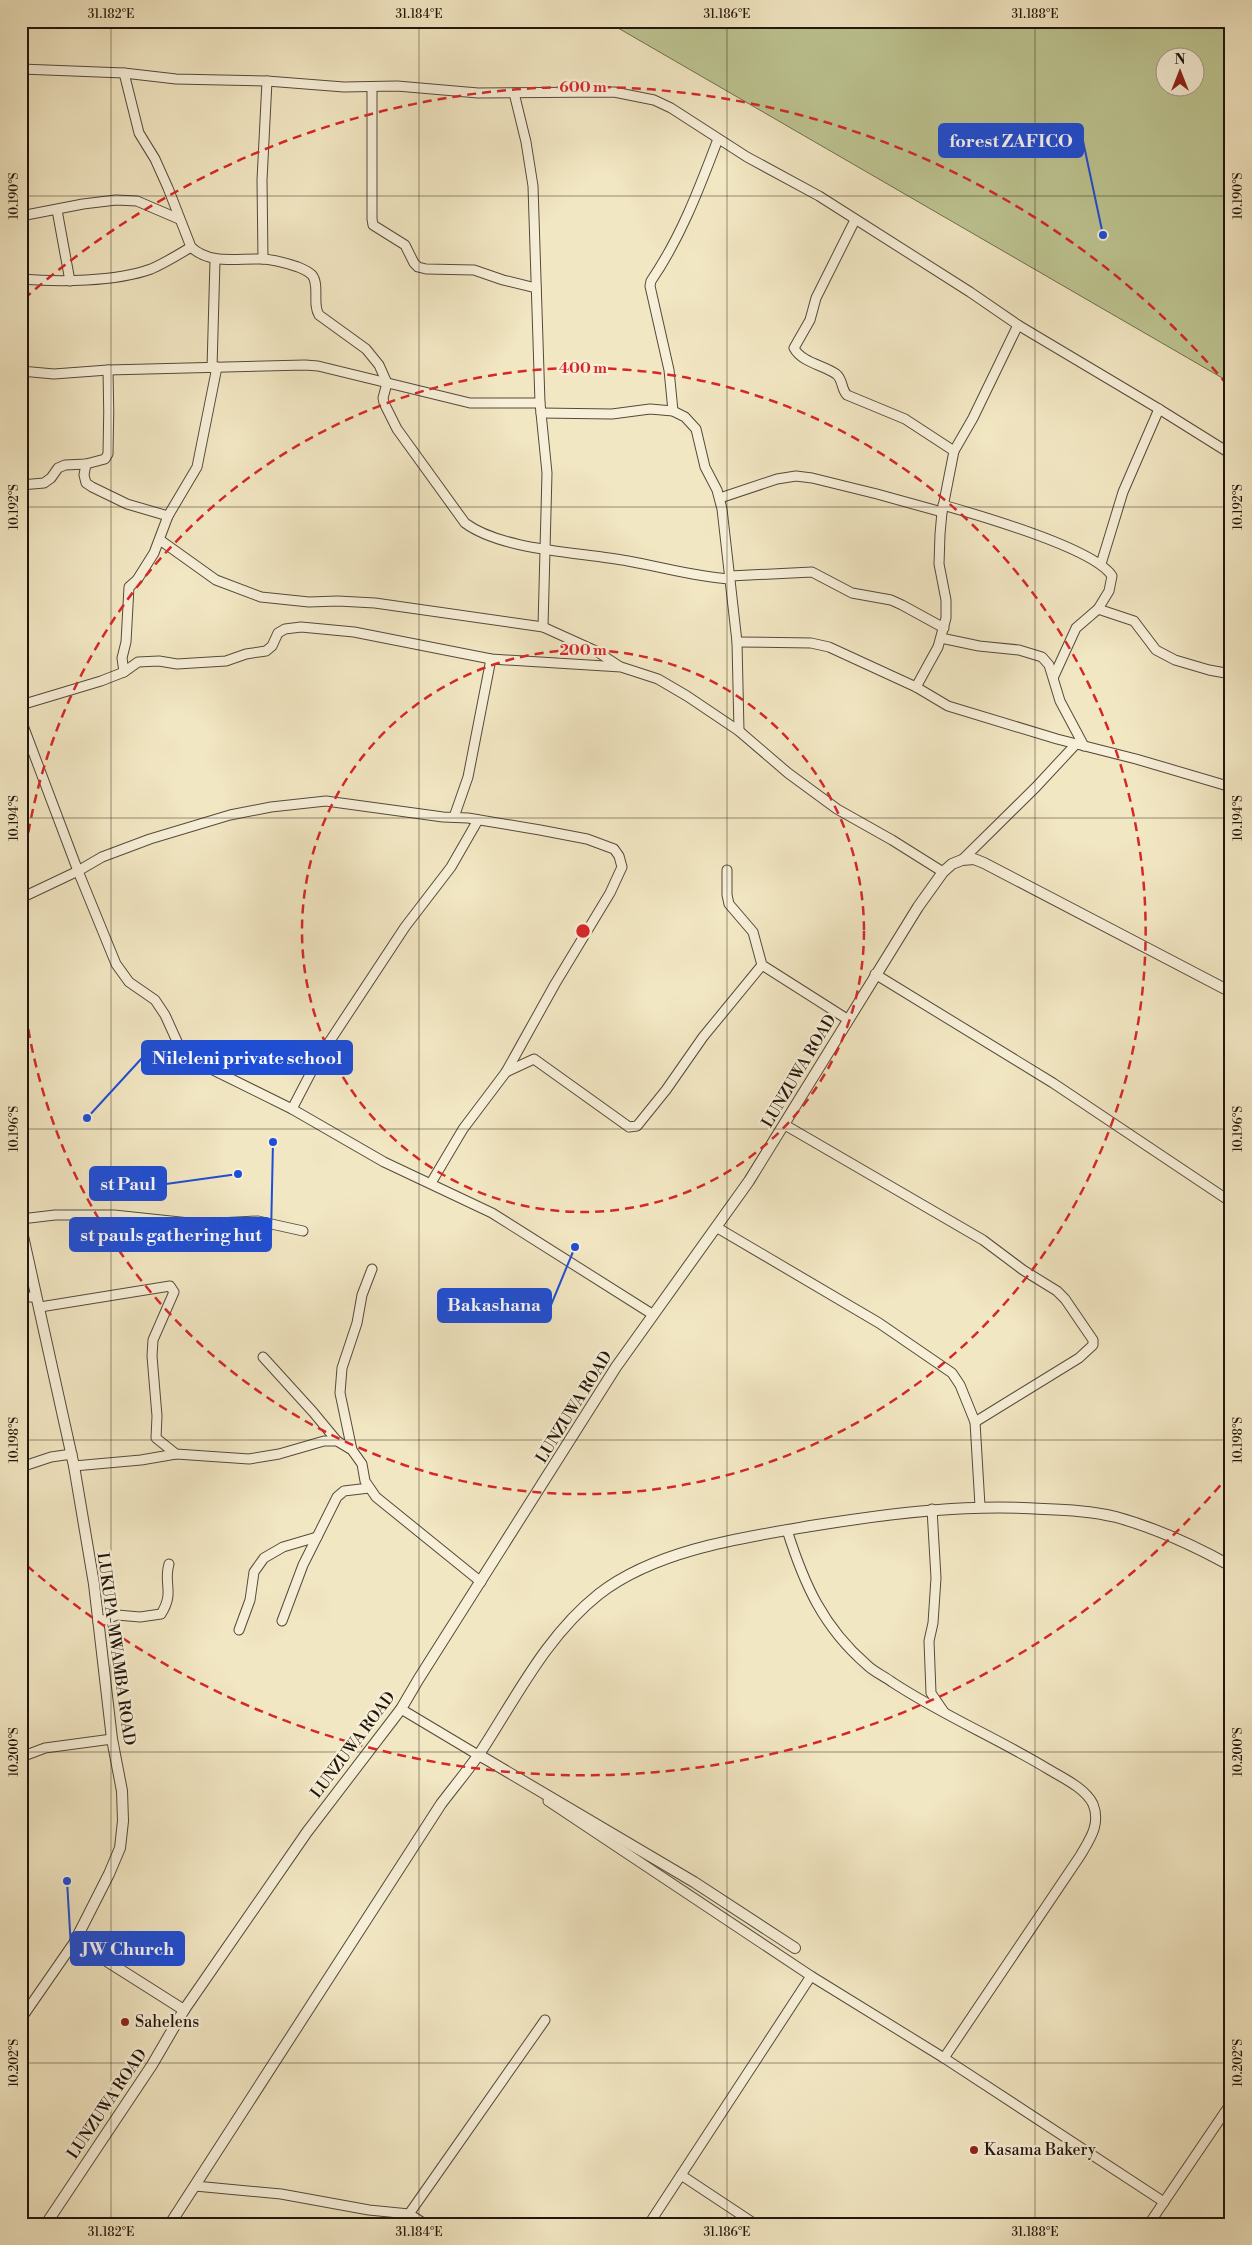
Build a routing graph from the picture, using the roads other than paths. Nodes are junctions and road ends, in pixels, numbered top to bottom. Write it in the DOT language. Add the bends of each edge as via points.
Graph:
graph roads {
  1 [pos="21,69"];
  2 [pos="124,73"];
  3 [pos="267,80"];
  4 [pos="372,87"];
  5 [pos="514,93"];
  6 [pos="718,140"];
  7 [pos="57,210"];
  8 [pos="21,216"];
  9 [pos="179,218"];
  10 [pos="855,220"];
  11 [pos="191,247"];
  12 [pos="263,259"];
  13 [pos="216,260"];
  14 [pos="21,279"];
  15 [pos="70,281"];
  16 [pos="536,288"];
  17 [pos="1018,325"];
  18 [pos="215,368"];
  19 [pos="108,370"];
  20 [pos="21,371"];
  21 [pos="387,383"];
  22 [pos="540,403"];
  23 [pos="1159,409"];
  24 [pos="673,411"];
  25 [pos="541,413"];
  26 [pos="954,451"];
  27 [pos="1231,454"];
  28 [pos="86,464"];
  29 [pos="21,485"];
  30 [pos="720,498"];
  31 [pos="942,508"];
  32 [pos="168,516"];
  33 [pos="160,540"];
  34 [pos="545,548"];
  35 [pos="1101,564"];
  36 [pos="730,578"];
  37 [pos="1098,609"];
  38 [pos="543,627"];
  39 [pos="944,628"];
  40 [pos="941,638"];
  41 [pos="737,642"];
  42 [pos="491,659"];
  43 [pos="621,667"];
  44 [pos="124,672"];
  45 [pos="1231,674"];
  46 [pos="1054,676"];
  47 [pos="916,687"];
  48 [pos="21,706"];
  49 [pos="21,720"];
  50 [pos="739,731"];
  51 [pos="1080,745"];
  52 [pos="1231,787"];
  53 [pos="454,817"];
  54 [pos="478,820"];
  55 [pos="962,860"];
  56 [pos="727,870"];
  57 [pos="78,871"];
  58 [pos="943,872"];
  59 [pos="21,898"];
  60 [pos="762,965"];
  61 [pos="876,974"];
  62 [pos="1231,992"];
  63 [pos="847,1019"];
  64 [pos="506,1072"];
  65 [pos="292,1108"];
  66 [pos="785,1125"];
  67 [pos="431,1183"];
  68 [pos="1231,1202"];
  69 [pos="21,1219"];
  70 [pos="21,1227"];
  71 [pos="716,1227"];
  72 [pos="303,1231"];
  73 [pos="372,1269"];
  74 [pos="21,1297"];
  75 [pos="38,1302"];
  76 [pos="652,1314"];
  77 [pos="263,1357"];
  78 [pos="975,1422"];
  79 [pos="337,1441"];
  80 [pos="352,1450"];
  81 [pos="72,1454"];
  82 [pos="176,1454"];
  83 [pos="74,1466"];
  84 [pos="21,1467"];
  85 [pos="369,1488"];
  86 [pos="980,1506"];
  87 [pos="932,1509"];
  88 [pos="787,1530"];
  89 [pos="317,1537"];
  90 [pos="169,1564"];
  91 [pos="1231,1566"];
  92 [pos="480,1582"];
  93 [pos="282,1621"];
  94 [pos="98,1622"];
  95 [pos="239,1630"];
  96 [pos="401,1709"];
  97 [pos="944,1713"];
  98 [pos="112,1739"];
  99 [pos="478,1755"];
  100 [pos="21,1757"];
  101 [pos="75,1941"];
  102 [pos="795,1948"];
  103 [pos="812,1976"];
  104 [pos="184,2010"];
  105 [pos="21,2019"];
  106 [pos="545,2020"];
  107 [pos="944,2058"];
  108 [pos="1231,2103"];
  109 [pos="681,2175"];
  110 [pos="195,2186"];
  111 [pos="1164,2202"];
  112 [pos="409,2214"];
  113 [pos="46,2224"];
  114 [pos="170,2224"];
  115 [pos="425,2224"];
  116 [pos="649,2224"];
  117 [pos="755,2224"];
  118 [pos="1149,2224"];
  1 -- 2 [label="street"];
  2 -- 3 [label="street" via="176,79"];
  2 -- 9 [label="street" via="139,133 155,159"];
  3 -- 4 [label="street"];
  3 -- 12 [label="street" via="262,180"];
  4 -- 5 [label="street"];
  4 -- 16 [label="street" via="373,225 405,245 418,267 464,268"];
  5 -- 6 [label="street" via="606,92 638,96 671,108"];
  5 -- 16 [label="street" via="533,186"];
  6 -- 10 [label="street" via="819,196"];
  6 -- 24 [label="street" via="679,234 650,286 669,370"];
  7 -- 8 [label="street"];
  7 -- 9 [label="street" via="116,200 137,201"];
  7 -- 15 [label="street"];
  9 -- 11 [label="street"];
  10 -- 17 [label="street"];
  10 -- 26 [label="street" via="794,348 810,361 837,374 847,395 905,419"];
  11 -- 13 [label="street" via="197,253"];
  11 -- 15 [label="street" via="149,270"];
  12 -- 13 [label="street"];
  12 -- 21 [label="street" via="307,271 315,283 315,310 366,349 379,365"];
  13 -- 18 [label="street"];
  14 -- 15 [label="street"];
  16 -- 22 [label="street"];
  17 -- 23 [label="street"];
  17 -- 26 [label="street"];
  18 -- 19 [label="street"];
  18 -- 21 [label="street" via="318,366"];
  18 -- 32 [label="street" via="197,467"];
  19 -- 20 [label="street" via="54,374"];
  19 -- 28 [label="street" via="108,454 105,459"];
  21 -- 22 [label="street" via="470,402"];
  21 -- 34 [label="street" via="383,398 397,429 465,523 490,537"];
  22 -- 25 [label="street"];
  23 -- 27 [label="street"];
  23 -- 35 [label="street" via="1123,492"];
  24 -- 25 [label="street"];
  24 -- 30 [label="street" via="685,416 696,429 706,467"];
  25 -- 34 [label="street" via="547,472"];
  26 -- 31 [label="street"];
  28 -- 29 [label="street" via="58,468 44,483"];
  28 -- 32 [label="street" via="86,483 92,487 120,502"];
  30 -- 31 [label="street" via="796,476"];
  30 -- 36 [label="street"];
  31 -- 35 [label="street" via="1031,533"];
  31 -- 39 [label="street" via="939,564 946,600"];
  32 -- 33 [label="street"];
  33 -- 38 [label="street" via="216,580 261,597 375,603"];
  33 -- 44 [label="street" via="137,580 129,587 122,658"];
  34 -- 36 [label="street" via="627,560 712,578"];
  34 -- 38 [label="street"];
  35 -- 37 [label="street" via="1108,569 1112,581"];
  36 -- 39 [label="street" via="812,572 852,593 891,600"];
  36 -- 41 [label="street"];
  37 -- 45 [label="street" via="1134,621 1156,650 1176,660"];
  37 -- 46 [label="street" via="1076,628"];
  38 -- 43 [label="street" via="596,651"];
  39 -- 40 [label="street"];
  40 -- 46 [label="street" via="1034,654 1042,657"];
  40 -- 47 [label="street"];
  41 -- 47 [label="street" via="811,643 829,647"];
  41 -- 50 [label="street"];
  42 -- 43 [label="street"];
  42 -- 44 [label="street" via="354,632 301,626 278,633 266,651 226,662 138,662"];
  42 -- 53 [label="street" via="468,777"];
  43 -- 50 [label="street" via="658,679"];
  44 -- 48 [label="street"];
  46 -- 51 [label="street" via="1060,701"];
  47 -- 51 [label="street" via="948,706"];
  49 -- 57 [label="street"];
  50 -- 58 [label="street" via="837,809"];
  51 -- 52 [label="street"];
  51 -- 55 [label="street"];
  53 -- 54 [label="street"];
  53 -- 57 [label="street" via="326,801 271,807 150,838 102,857"];
  54 -- 64 [label="street" via="600,842 614,849 620,856 622,867"];
  54 -- 65 [label="street" via="451,867 318,1059"];
  55 -- 58 [label="street, LUNZUWA ROAD"];
  55 -- 62 [label="street" via="974,859 984,863"];
  56 -- 60 [label="street" via="729,904 753,932"];
  57 -- 59 [label="street"];
  57 -- 65 [label="street" via="121,973 155,1000 180,1048 205,1066"];
  58 -- 61 [label="street, LUNZUWA ROAD"];
  60 -- 63 [label="street"];
  60 -- 64 [label="street" via="637,1126 629,1127 534,1059"];
  61 -- 63 [label="street, LUNZUWA ROAD"];
  61 -- 68 [label="street" via="1053,1083"];
  63 -- 66 [label="street, LUNZUWA ROAD"];
  64 -- 67 [label="street" via="463,1129"];
  65 -- 67 [label="street" via="384,1162"];
  66 -- 71 [label="street, LUNZUWA ROAD"];
  66 -- 78 [label="street" via="983,1240 1057,1291 1093,1340 1093,1345 1078,1358"];
  67 -- 76 [label="street" via="492,1213"];
  69 -- 72 [label="street" via="50,1215 114,1215 198,1224 258,1221"];
  70 -- 75 [label="street, LUKUPA-MWAMBA ROAD"];
  71 -- 76 [label="street, LUNZUWA ROAD"];
  71 -- 78 [label="street" via="879,1323 952,1373"];
  73 -- 80 [label="street" via="342,1368 340,1393"];
  74 -- 75 [label="street"];
  75 -- 81 [label="street, LUKUPA-MWAMBA ROAD"];
  75 -- 82 [label="street" via="172,1287 174,1292 153,1340 152,1356 157,1416 155,1435"];
  76 -- 92 [label="street, LUNZUWA ROAD"];
  77 -- 79 [label="street"];
  78 -- 86 [label="street"];
  79 -- 80 [label="street"];
  79 -- 82 [label="street" via="324,1441 249,1459"];
  80 -- 85 [label="street" via="362,1464"];
  81 -- 83 [label="street, LUKUPA-MWAMBA ROAD"];
  81 -- 84 [label="street"];
  82 -- 83 [label="street"];
  83 -- 94 [label="street, LUKUPA-MWAMBA ROAD"];
  85 -- 89 [label="street" via="344,1491 337,1497"];
  85 -- 92 [label="street"];
  86 -- 87 [label="street"];
  86 -- 91 [label="street" via="1078,1510 1116,1517 1163,1533"];
  87 -- 88 [label="street"];
  87 -- 97 [label="street" via="936,1578 929,1641 931,1693"];
  88 -- 97 [label="street" via="802,1574 835,1634 872,1669"];
  88 -- 99 [label="street" via="666,1560 639,1570 598,1595 562,1630 539,1660"];
  89 -- 93 [label="street"];
  89 -- 95 [label="street" via="264,1558 254,1572 250,1600"];
  90 -- 94 [label="street" via="170,1591 161,1614 140,1618 117,1615"];
  92 -- 96 [label="street, LUNZUWA ROAD"];
  94 -- 98 [label="street, LUKUPA-MWAMBA ROAD"];
  96 -- 99 [label="street"];
  96 -- 104 [label="street, LUNZUWA ROAD" via="307,1832"];
  97 -- 107 [label="street" via="1011,1747 1076,1786 1092,1801 1096,1824 1080,1856"];
  98 -- 100 [label="street" via="45,1748"];
  98 -- 101 [label="street, LUKUPA-MWAMBA ROAD" via="122,1791 120,1848"];
  99 -- 102 [label="street" via="694,1882"];
  99 -- 103 [label="street"];
  99 -- 110 [label="street" via="441,1804"];
  101 -- 104 [label="street"];
  101 -- 105 [label="street"];
  103 -- 107 [label="street"];
  103 -- 109 [label="street"];
  104 -- 113 [label="street, LUNZUWA ROAD" via="152,2066"];
  106 -- 112 [label="street"];
  107 -- 111 [label="street"];
  108 -- 111 [label="street"];
  109 -- 116 [label="street"];
  109 -- 117 [label="street"];
  110 -- 112 [label="street" via="280,2194"];
  110 -- 114 [label="street"];
  111 -- 118 [label="street"];
  112 -- 115 [label="street"];
}
